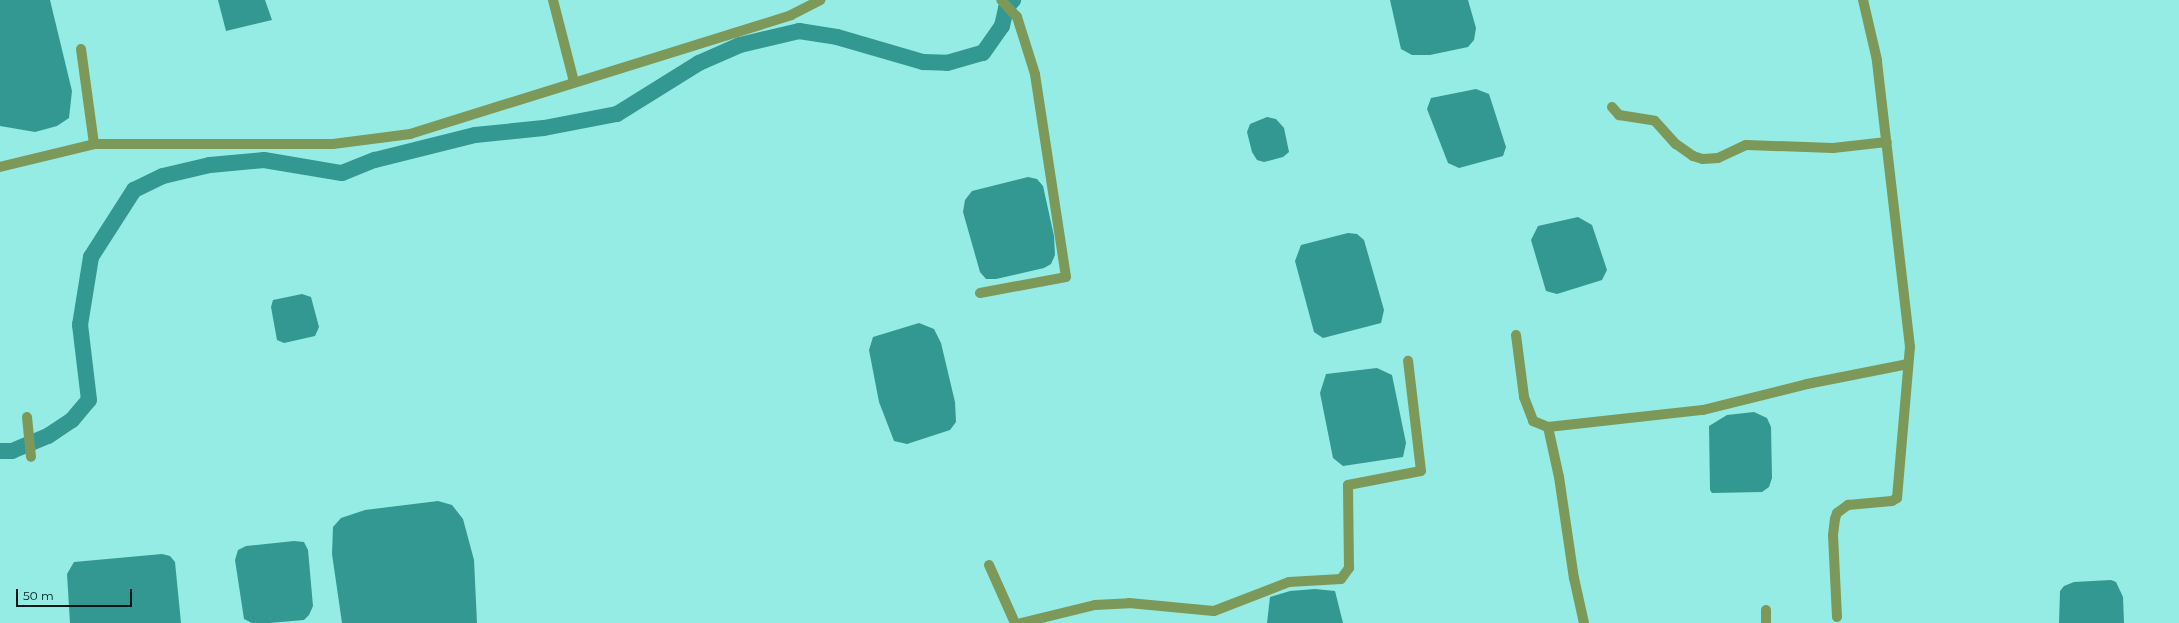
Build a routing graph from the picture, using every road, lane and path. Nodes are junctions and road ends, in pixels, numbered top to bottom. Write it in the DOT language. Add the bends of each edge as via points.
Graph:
graph roads {
  1 [pos="553,0"];
  2 [pos="820,0"];
  3 [pos="1001,0"];
  4 [pos="1863,0"];
  5 [pos="81,49"];
  6 [pos="574,82"];
  7 [pos="1612,107"];
  8 [pos="1886,142"];
  9 [pos="94,144"];
  10 [pos="0,167"];
  11 [pos="980,294"];
  12 [pos="1516,336"];
  13 [pos="1408,361"];
  14 [pos="1908,364"];
  15 [pos="27,417"];
  16 [pos="1548,427"];
  17 [pos="31,457"];
  18 [pos="989,566"];
  19 [pos="1766,610"];
  20 [pos="1837,617"];
  21 [pos="1015,623"];
  22 [pos="1021,623"];
  23 [pos="1584,623"];
  24 [pos="1766,623"];
  1 -- 6 [label="street"];
  2 -- 6 [label="street" via="790,15"];
  3 -- 11 [label="street" via="1017,17 1035,74 1066,277"];
  4 -- 8 [label="street" via="1878,60"];
  5 -- 9 [label="street"];
  6 -- 9 [label="street" via="410,134 332,144"];
  7 -- 8 [label="street" via="1619,115 1655,121 1676,144 1693,156 1703,159 1718,158 1746,146 1833,148"];
  8 -- 14 [label="street" via="1907,311 1910,347"];
  9 -- 10 [label="street"];
  12 -- 16 [label="street" via="1524,397 1533,420"];
  13 -- 22 [label="street" via="1421,471 1348,485 1348,568 1341,578 1290,582 1214,610 1129,603 1096,605"];
  14 -- 16 [label="street" via="1807,384 1703,410"];
  14 -- 20 [label="street" via="1897,498 1892,501 1848,504 1835,519 1833,535"];
  15 -- 17 [label="street"];
  16 -- 23 [label="street"];
  18 -- 21 [label="street"];
  19 -- 24 [label="street"];
}
